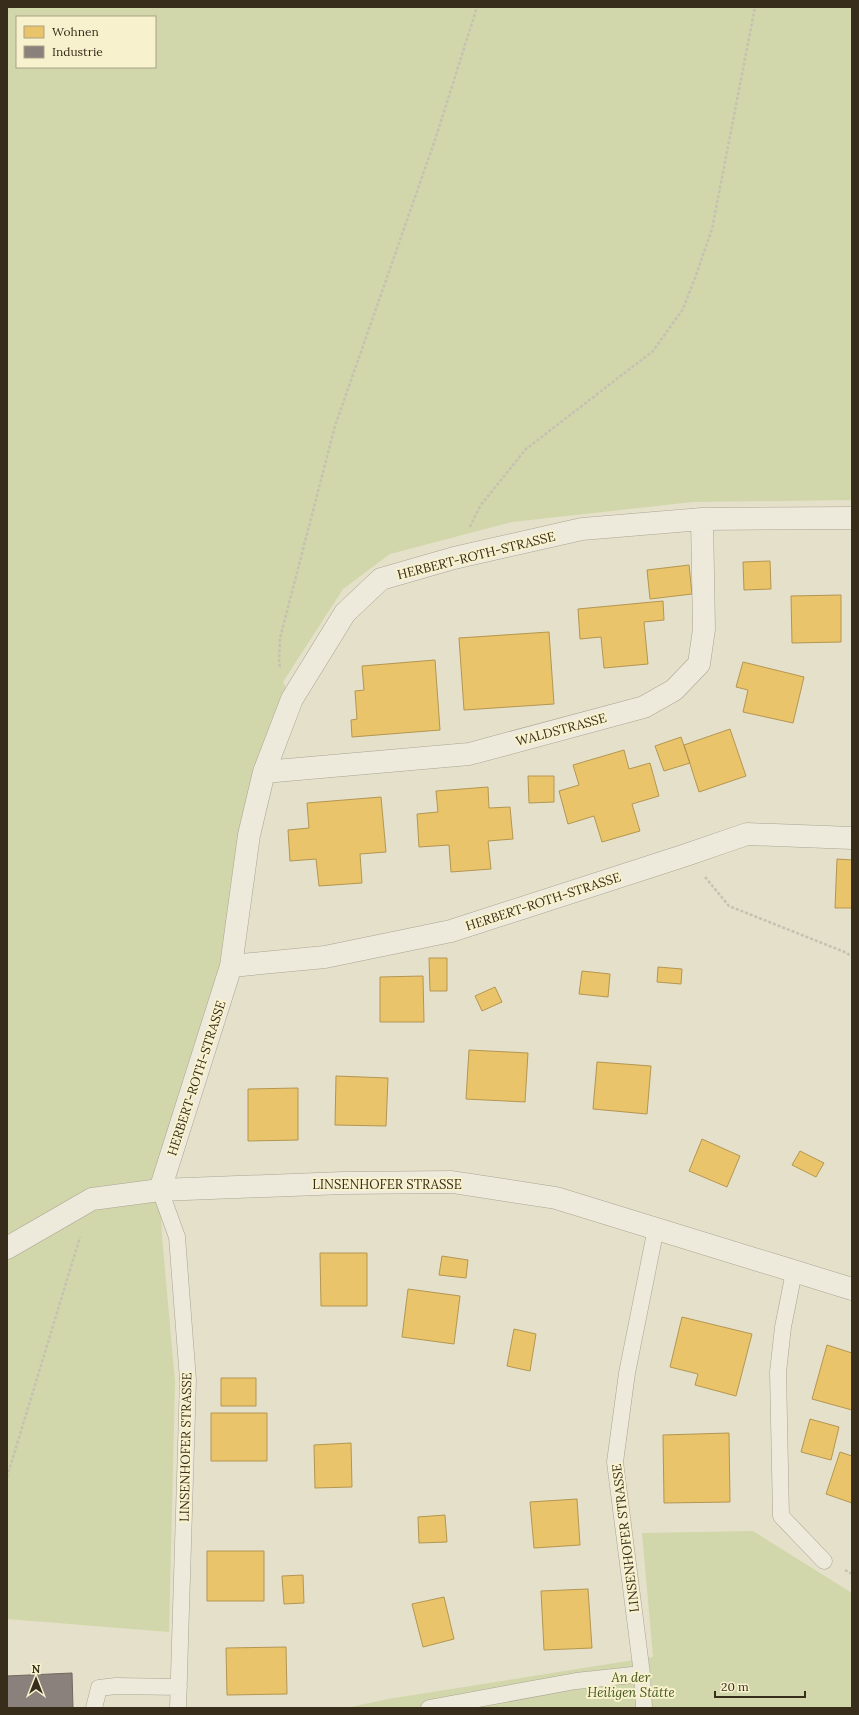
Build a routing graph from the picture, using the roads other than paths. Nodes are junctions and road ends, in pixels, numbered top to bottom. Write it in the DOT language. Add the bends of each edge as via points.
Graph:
graph roads {
  1 [pos="852,518"];
  2 [pos="702,519"];
  3 [pos="264,772"];
  4 [pos="852,838"];
  5 [pos="232,966"];
  6 [pos="160,1190"];
  7 [pos="656,1228"];
  8 [pos="7,1248"];
  9 [pos="794,1272"];
  10 [pos="852,1289"];
  11 [pos="824,1561"];
  12 [pos="642,1674"];
  13 [pos="179,1687"];
  14 [pos="94,1708"];
  15 [pos="178,1708"];
  16 [pos="429,1708"];
  17 [pos="644,1708"];
  1 -- 2 [label="street, HERBERT-ROTH-STRASSE"];
  2 -- 3 [label="street, HERBERT-ROTH-STRASSE" via="582,529 454,558 381,579 344,613 292,699"];
  2 -- 3 [label="street, WALDSTRASSE" via="704,629 699,664 674,690 644,707 469,754"];
  3 -- 5 [label="street, HERBERT-ROTH-STRASSE" via="249,834"];
  4 -- 5 [label="street, HERBERT-ROTH-STRASSE" via="747,834 451,931 325,957"];
  5 -- 6 [label="street, HERBERT-ROTH-STRASSE"];
  6 -- 7 [label="street, LINSENHOFER STRASSE" via="452,1182 556,1198"];
  6 -- 8 [label="street, LINSENHOFER STRASSE" via="92,1199"];
  6 -- 13 [label="lane, LINSENHOFER STRASSE" via="177,1237 188,1380"];
  7 -- 9 [label="street, LINSENHOFER STRASSE"];
  7 -- 12 [label="lane, LINSENHOFER STRASSE" via="627,1373 615,1462"];
  9 -- 10 [label="street, LINSENHOFER STRASSE"];
  9 -- 11 [label="lane" via="783,1328 778,1372 781,1516"];
  12 -- 16 [label="lane" via="576,1681"];
  12 -- 17 [label="lane, LINSENHOFER STRASSE"];
  13 -- 14 [label="lane" via="99,1688"];
  13 -- 15 [label="lane, LINSENHOFER STRASSE"];
}
